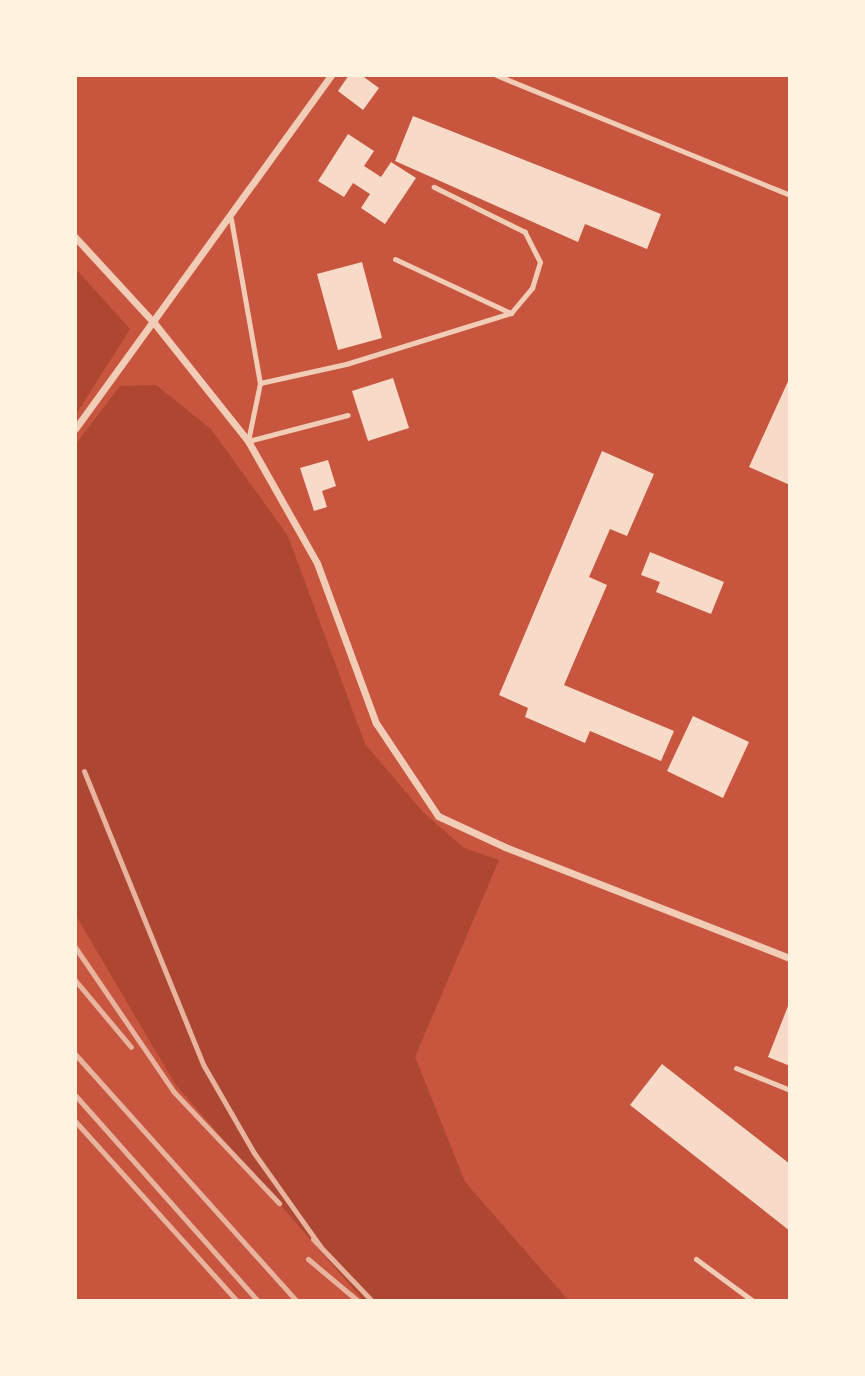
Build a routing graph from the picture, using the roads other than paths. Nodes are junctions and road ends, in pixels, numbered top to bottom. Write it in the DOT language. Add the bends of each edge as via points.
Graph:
graph roads {
  1 [pos="331,75"];
  2 [pos="496,75"];
  3 [pos="434,187"];
  4 [pos="790,195"];
  5 [pos="231,219"];
  6 [pos="75,237"];
  7 [pos="395,259"];
  8 [pos="511,313"];
  9 [pos="155,324"];
  10 [pos="260,383"];
  11 [pos="348,415"];
  12 [pos="75,429"];
  13 [pos="248,441"];
  14 [pos="790,958"];
  15 [pos="736,1068"];
  16 [pos="790,1090"];
  17 [pos="696,1259"];
  18 [pos="753,1301"];
  1 -- 5 [label="street"];
  2 -- 4 [label="lane"];
  3 -- 8 [label="lane" via="525,232 540,262 532,288"];
  5 -- 9 [label="street"];
  5 -- 10 [label="lane"];
  6 -- 9 [label="street"];
  7 -- 8 [label="lane"];
  8 -- 10 [label="lane" via="346,364"];
  9 -- 12 [label="street"];
  9 -- 13 [label="street"];
  10 -- 13 [label="lane"];
  11 -- 13 [label="lane"];
  13 -- 14 [label="street" via="317,563 376,723 438,816 505,847"];
  15 -- 16 [label="lane"];
  17 -- 18 [label="lane"];
}
